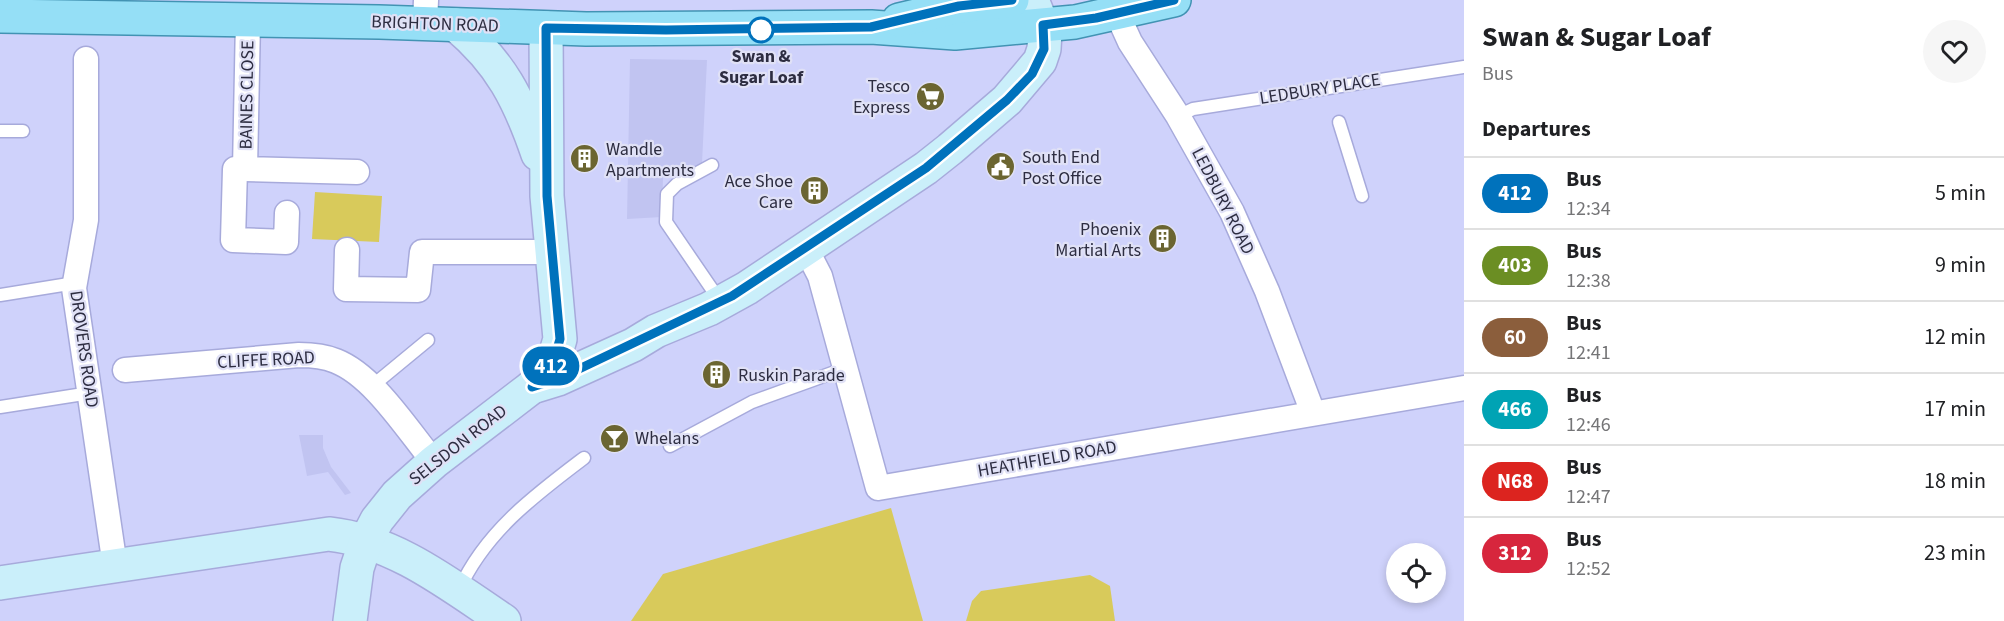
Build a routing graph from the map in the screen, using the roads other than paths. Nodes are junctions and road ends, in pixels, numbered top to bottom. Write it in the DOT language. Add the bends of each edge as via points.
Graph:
graph roads {
  1 [pos="1174,0"];
  2 [pos="1113,7"];
  3 [pos="1027,13"];
  4 [pos="0,16"];
  5 [pos="435,16"];
  6 [pos="248,20"];
  7 [pos="546,28"];
  8 [pos="86,59"];
  9 [pos="1464,67"];
  10 [pos="1178,116"];
  11 [pos="1339,122"];
  12 [pos="0,131"];
  13 [pos="23,131"];
  14 [pos="712,165"];
  15 [pos="245,169"];
  16 [pos="357,172"];
  17 [pos="547,188"];
  18 [pos="1362,196"];
  19 [pos="287,213"];
  20 [pos="805,247"];
  21 [pos="347,250"];
  22 [pos="551,252"];
  23 [pos="75,283"];
  24 [pos="0,295"];
  25 [pos="721,302"];
  26 [pos="656,331"];
  27 [pos="428,340"];
  28 [pos="558,349"];
  29 [pos="846,368"];
  30 [pos="126,370"];
  31 [pos="371,387"];
  32 [pos="532,387"];
  33 [pos="1464,388"];
  34 [pos="90,393"];
  35 [pos="0,407"];
  36 [pos="1313,413"];
  37 [pos="670,446"];
  38 [pos="584,458"];
  39 [pos="434,462"];
  40 [pos="366,541"];
  41 [pos="115,566"];
  42 [pos="0,583"];
  43 [pos="459,591"];
  44 [pos="350,621"];
  45 [pos="504,621"];
  1 -- 2 [label="main road, BRIGHTON ROAD"];
  2 -- 3 [label="main road, BRIGHTON ROAD"];
  2 -- 10 [label="street, LEDBURY ROAD" via="1130,42"];
  3 -- 7 [label="main road, BRIGHTON ROAD" via="949,33 871,27"];
  3 -- 20 [label="main road, SELSDON ROAD" via="1044,49 1032,74 950,149"];
  4 -- 6 [label="main road, BRIGHTON ROAD"];
  5 -- 6 [label="main road, BRIGHTON ROAD"];
  5 -- 7 [label="main road, BRIGHTON ROAD"];
  5 -- 17 [label="main road" via="481,47 508,81 534,142"];
  6 -- 15 [label="street, BAINES CLOSE"];
  7 -- 17 [label="main road"];
  8 -- 23 [label="street, DROVERS ROAD" via="86,220"];
  9 -- 10 [label="lane, LEDBURY PLACE" via="1329,91 1193,109"];
  10 -- 36 [label="street, LEDBURY ROAD" via="1232,212"];
  11 -- 18 [label="lane"];
  12 -- 13 [label="lane"];
  14 -- 25 [label="lane" via="667,194 666,222"];
  15 -- 16 [label="street, BAINES CLOSE"];
  15 -- 19 [label="street, BAINES CLOSE" via="235,169 233,240 286,242"];
  17 -- 22 [label="main road"];
  20 -- 25 [label="main road, SELSDON ROAD"];
  20 -- 29 [label="street, HEATHFIELD ROAD" via="820,276"];
  21 -- 22 [label="street" via="346,289 418,290 422,252"];
  22 -- 28 [label="main road"];
  23 -- 24 [label="lane"];
  23 -- 34 [label="street, DROVERS ROAD"];
  25 -- 26 [label="main road, SELSDON ROAD"];
  26 -- 28 [label="main road"];
  26 -- 32 [label="main road, SELSDON ROAD" via="558,379"];
  27 -- 31 [label="lane"];
  28 -- 32 [label="main road" via="552,366"];
  29 -- 36 [label="street, HEATHFIELD ROAD" via="878,488"];
  29 -- 37 [label="lane" via="752,402"];
  30 -- 31 [label="street, CLIFFE ROAD" via="318,356 354,370"];
  31 -- 39 [label="street, CLIFFE ROAD"];
  32 -- 39 [label="main road, SELSDON ROAD"];
  33 -- 36 [label="street, HEATHFIELD ROAD"];
  34 -- 35 [label="lane"];
  34 -- 41 [label="street, DROVERS ROAD"];
  38 -- 43 [label="lane" via="531,498 494,534"];
  39 -- 40 [label="main road, SELSDON ROAD" via="397,495"];
  40 -- 41 [label="main road" via="320,535"];
  40 -- 43 [label="main road" via="401,555"];
  40 -- 44 [label="main road, SELSDON ROAD" via="357,568"];
  41 -- 42 [label="main road"];
  43 -- 45 [label="main road"];
}
